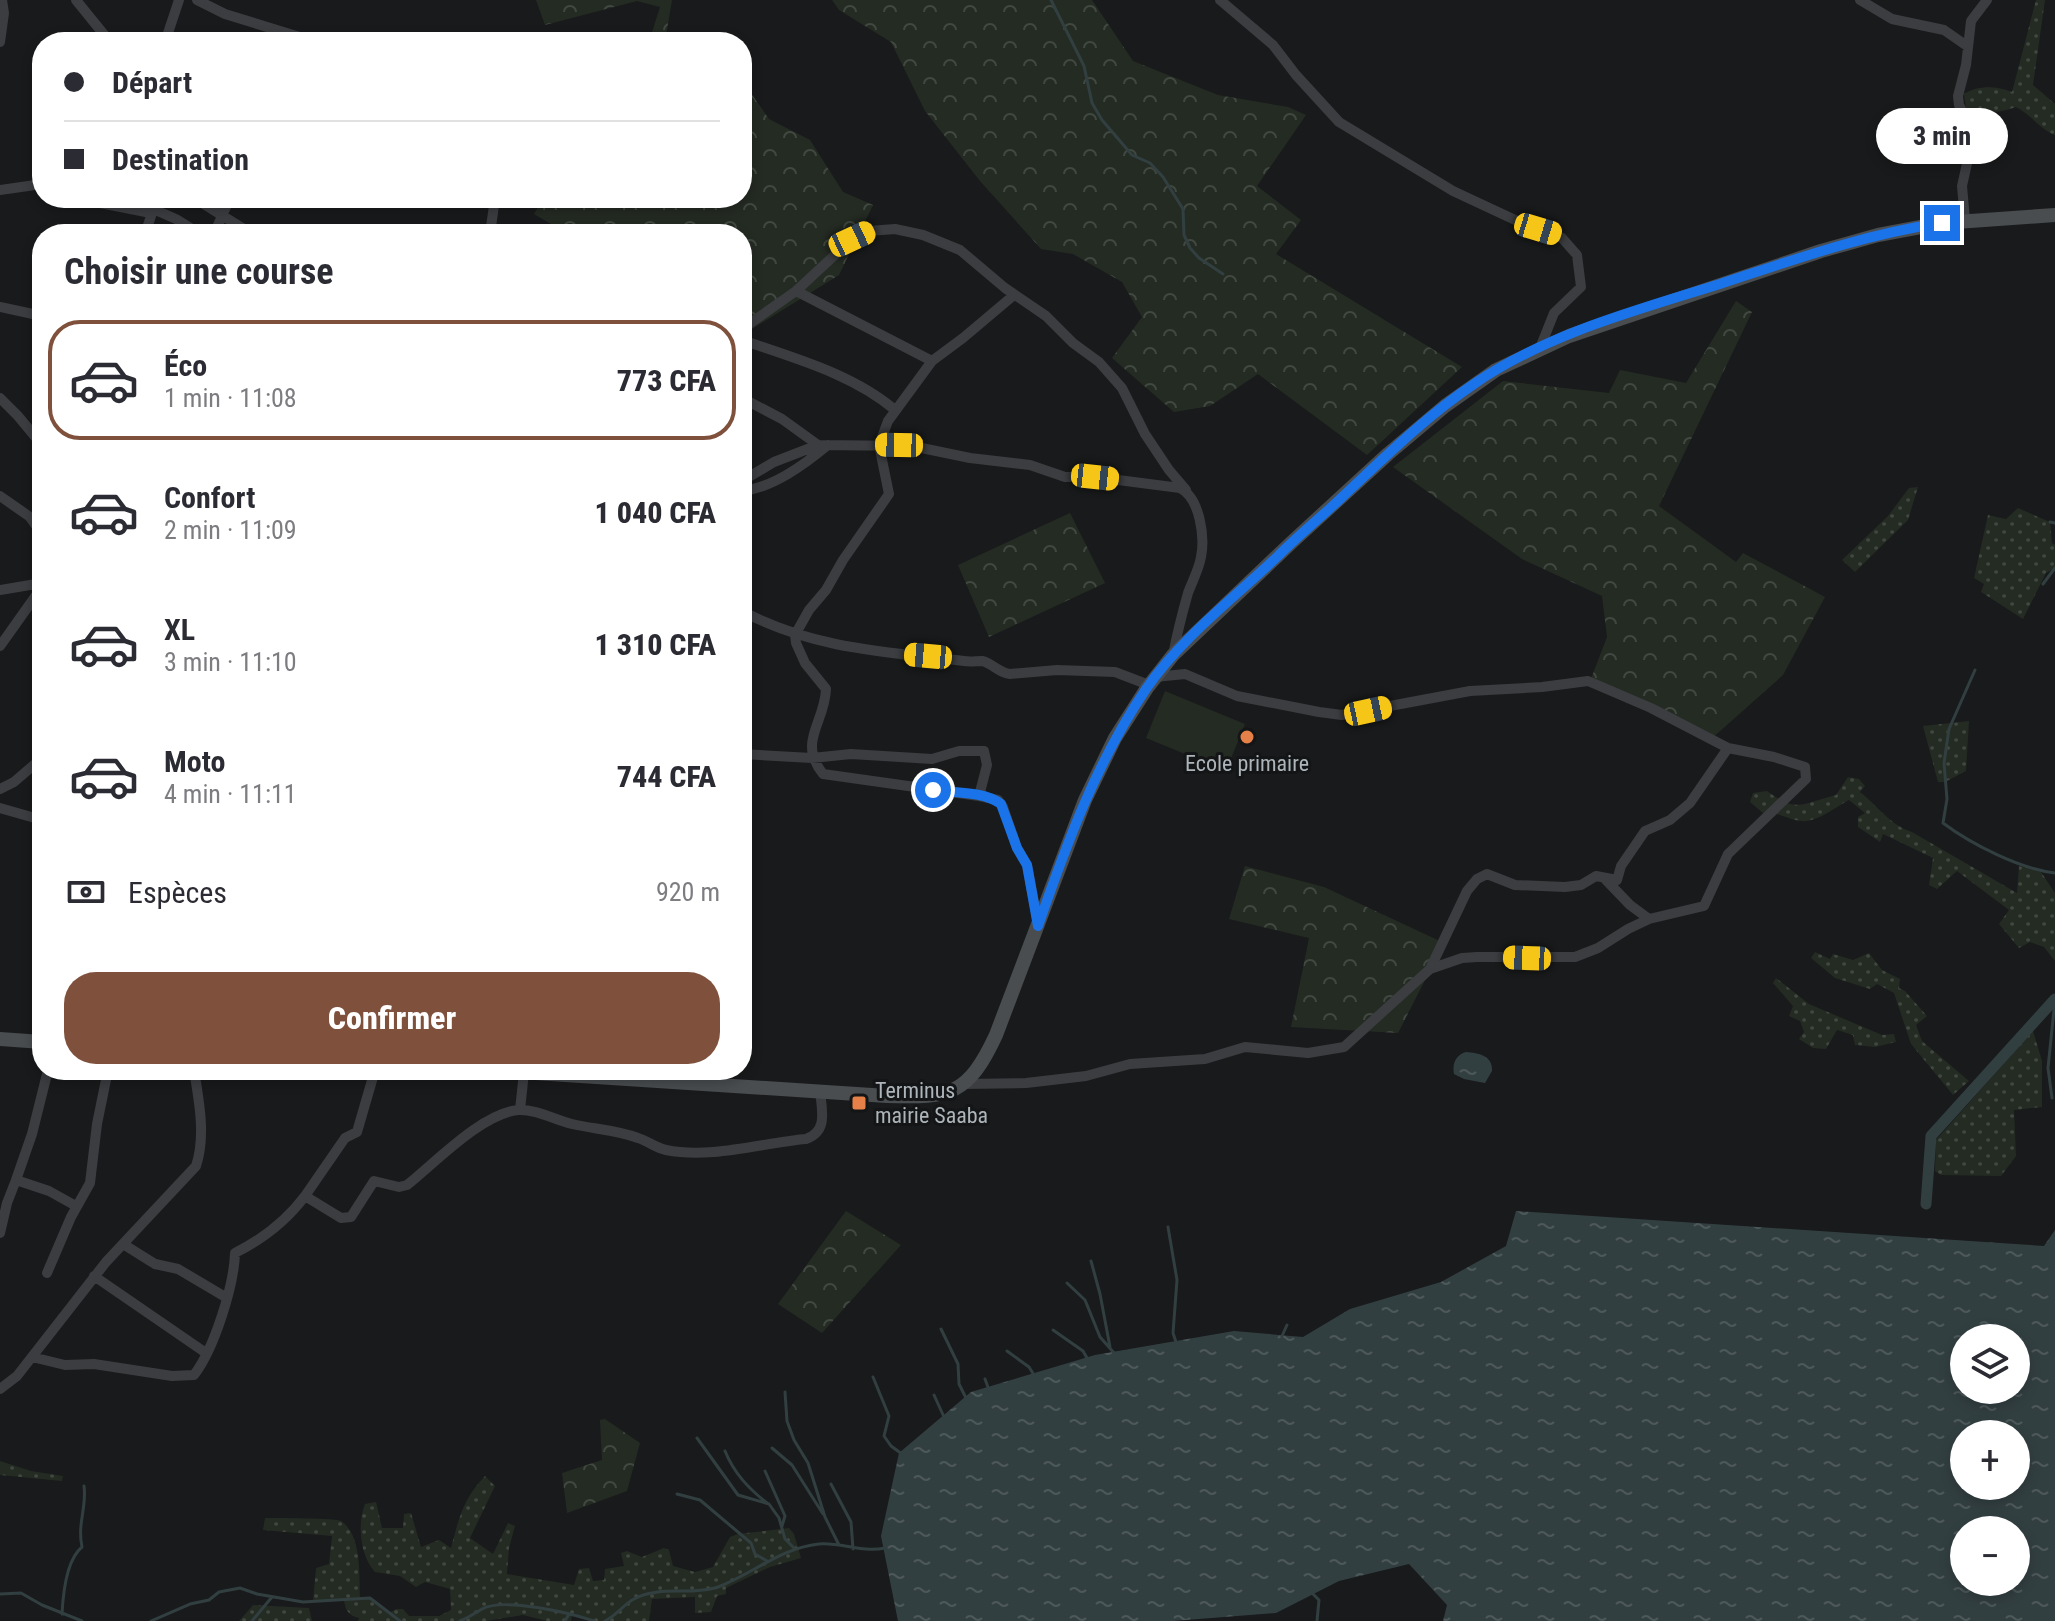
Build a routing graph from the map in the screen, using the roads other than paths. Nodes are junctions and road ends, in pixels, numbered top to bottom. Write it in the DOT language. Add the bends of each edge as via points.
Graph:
graph roads {
  1 [pos="2,0"];
  2 [pos="76,0"];
  3 [pos="179,0"];
  4 [pos="197,0"];
  5 [pos="1220,0"];
  6 [pos="1860,0"];
  7 [pos="1987,0"];
  8 [pos="102,32"];
  9 [pos="168,32"];
  10 [pos="266,32"];
  11 [pos="0,42"];
  12 [pos="1967,46"];
  13 [pos="32,185"];
  14 [pos="0,190"];
  15 [pos="134,208"];
  16 [pos="153,208"];
  17 [pos="209,208"];
  18 [pos="226,208"];
  19 [pos="152,211"];
  20 [pos="2055,215"];
  21 [pos="223,217"];
  22 [pos="1965,220"];
  23 [pos="148,224"];
  24 [pos="184,224"];
  25 [pos="219,224"];
  26 [pos="235,224"];
  27 [pos="796,291"];
  28 [pos="1014,295"];
  29 [pos="0,307"];
  30 [pos="32,314"];
  31 [pos="752,322"];
  32 [pos="752,344"];
  33 [pos="1540,348"];
  34 [pos="932,361"];
  35 [pos="0,398"];
  36 [pos="752,403"];
  37 [pos="895,410"];
  38 [pos="32,433"];
  39 [pos="823,445"];
  40 [pos="879,445"];
  41 [pos="752,475"];
  42 [pos="752,487"];
  43 [pos="1187,492"];
  44 [pos="0,496"];
  45 [pos="32,520"];
  46 [pos="32,586"];
  47 [pos="0,590"];
  48 [pos="32,600"];
  49 [pos="752,616"];
  50 [pos="795,635"];
  51 [pos="0,646"];
  52 [pos="1173,655"];
  53 [pos="1152,681"];
  54 [pos="1728,748"];
  55 [pos="752,755"];
  56 [pos="812,758"];
  57 [pos="32,767"];
  58 [pos="0,789"];
  59 [pos="979,796"];
  60 [pos="0,808"];
  61 [pos="32,817"];
  62 [pos="1618,886"];
  63 [pos="1634,909"];
  64 [pos="1649,919"];
  65 [pos="1633,925"];
  66 [pos="1038,926"];
  67 [pos="1430,969"];
  68 [pos="0,1039"];
  69 [pos="32,1041"];
  70 [pos="46,1080"];
  71 [pos="106,1080"];
  72 [pos="195,1080"];
  73 [pos="372,1080"];
  74 [pos="531,1080"];
  75 [pos="654,1080"];
  76 [pos="964,1084"];
  77 [pos="820,1091"];
  78 [pos="520,1110"];
  79 [pos="16,1180"];
  80 [pos="305,1196"];
  81 [pos="3,1202"];
  82 [pos="76,1206"];
  83 [pos="0,1233"];
  84 [pos="123,1244"];
  85 [pos="47,1273"];
  86 [pos="94,1276"];
  87 [pos="227,1298"];
  88 [pos="206,1353"];
  89 [pos="32,1357"];
  90 [pos="0,1389"];
  1 -- 11 [label="street"];
  2 -- 8 [label="street"];
  3 -- 9 [label="street"];
  4 -- 10 [label="street"];
  5 -- 33 [label="street" via="1273,45 1339,122 1453,191 1555,234 1574,249 1581,287 1554,313"];
  6 -- 12 [label="street" via="1892,19 1944,30"];
  7 -- 12 [label="street" via="1971,21"];
  12 -- 22 [label="street" via="1958,101 1976,140 1962,186"];
  13 -- 14 [label="street"];
  15 -- 19 [label="street"];
  16 -- 19 [label="street"];
  17 -- 21 [label="street"];
  18 -- 21 [label="street"];
  19 -- 23 [label="street"];
  19 -- 24 [label="street"];
  20 -- 22 [label="street"];
  21 -- 25 [label="street"];
  21 -- 26 [label="street"];
  22 -- 33 [label="street" via="1912,227 1821,251"];
  27 -- 28 [label="street" via="852,239 895,229 960,250"];
  27 -- 31 [label="street"];
  27 -- 34 [label="street"];
  28 -- 34 [label="street"];
  28 -- 43 [label="street" via="1046,316 1122,388 1145,434"];
  29 -- 30 [label="street"];
  32 -- 37 [label="street" via="870,391"];
  33 -- 52 [label="street" via="1474,384 1422,425"];
  34 -- 37 [label="street"];
  35 -- 38 [label="street"];
  36 -- 39 [label="street"];
  37 -- 40 [label="street"];
  39 -- 40 [label="street"];
  39 -- 41 [label="street"];
  39 -- 42 [label="street" via="809,462"];
  40 -- 43 [label="street"];
  40 -- 50 [label="street" via="889,494"];
  43 -- 52 [label="street" via="1198,518 1201,558"];
  44 -- 45 [label="street"];
  46 -- 47 [label="street"];
  48 -- 51 [label="street"];
  49 -- 50 [label="street"];
  50 -- 53 [label="street" via="986,662 1002,673 1115,672"];
  50 -- 56 [label="street" via="805,663 826,687"];
  52 -- 53 [label="street"];
  53 -- 54 [label="street" via="1185,674 1237,696 1332,715 1470,691 1588,681"];
  53 -- 66 [label="street" via="1100,765"];
  54 -- 62 [label="street" via="1690,803 1645,831 1621,866"];
  54 -- 64 [label="street" via="1805,767 1806,779 1728,854 1704,906"];
  55 -- 56 [label="street"];
  56 -- 59 [label="street" via="828,776"];
  56 -- 59 [label="street" via="851,754 932,759 979,749 987,755 987,765"];
  57 -- 58 [label="street"];
  59 -- 66 [label="street" via="998,800 1003,807 1027,865"];
  60 -- 61 [label="street"];
  62 -- 63 [label="street"];
  62 -- 67 [label="street" via="1596,876 1565,887 1515,885 1483,875 1467,891"];
  63 -- 64 [label="street"];
  63 -- 65 [label="street"];
  64 -- 65 [label="street"];
  65 -- 67 [label="street" via="1575,957 1462,958"];
  66 -- 76 [label="street" via="996,1035 980,1069"];
  67 -- 76 [label="street" via="1350,1043 1335,1050 1245,1047 1205,1059 1130,1064 1086,1076"];
  68 -- 69 [label="street"];
  70 -- 79 [label="street"];
  71 -- 82 [label="street" via="90,1183"];
  72 -- 84 [label="street" via="201,1118 196,1166"];
  73 -- 80 [label="street" via="357,1132 345,1138"];
  74 -- 78 [label="street"];
  75 -- 77 [label="street"];
  76 -- 77 [label="street" via="918,1096"];
  77 -- 78 [label="street" via="818,1134 709,1152 664,1150 638,1138"];
  78 -- 80 [label="street" via="484,1123 407,1185 374,1181 351,1217 341,1218"];
  79 -- 81 [label="street"];
  79 -- 82 [label="street"];
  80 -- 87 [label="street" via="252,1245 235,1253"];
  81 -- 83 [label="street"];
  82 -- 85 [label="street"];
  84 -- 86 [label="street"];
  84 -- 87 [label="street"];
  86 -- 88 [label="street"];
  86 -- 89 [label="street"];
  87 -- 88 [label="street"];
  88 -- 89 [label="street" via="189,1377"];
  89 -- 90 [label="street"];
}
